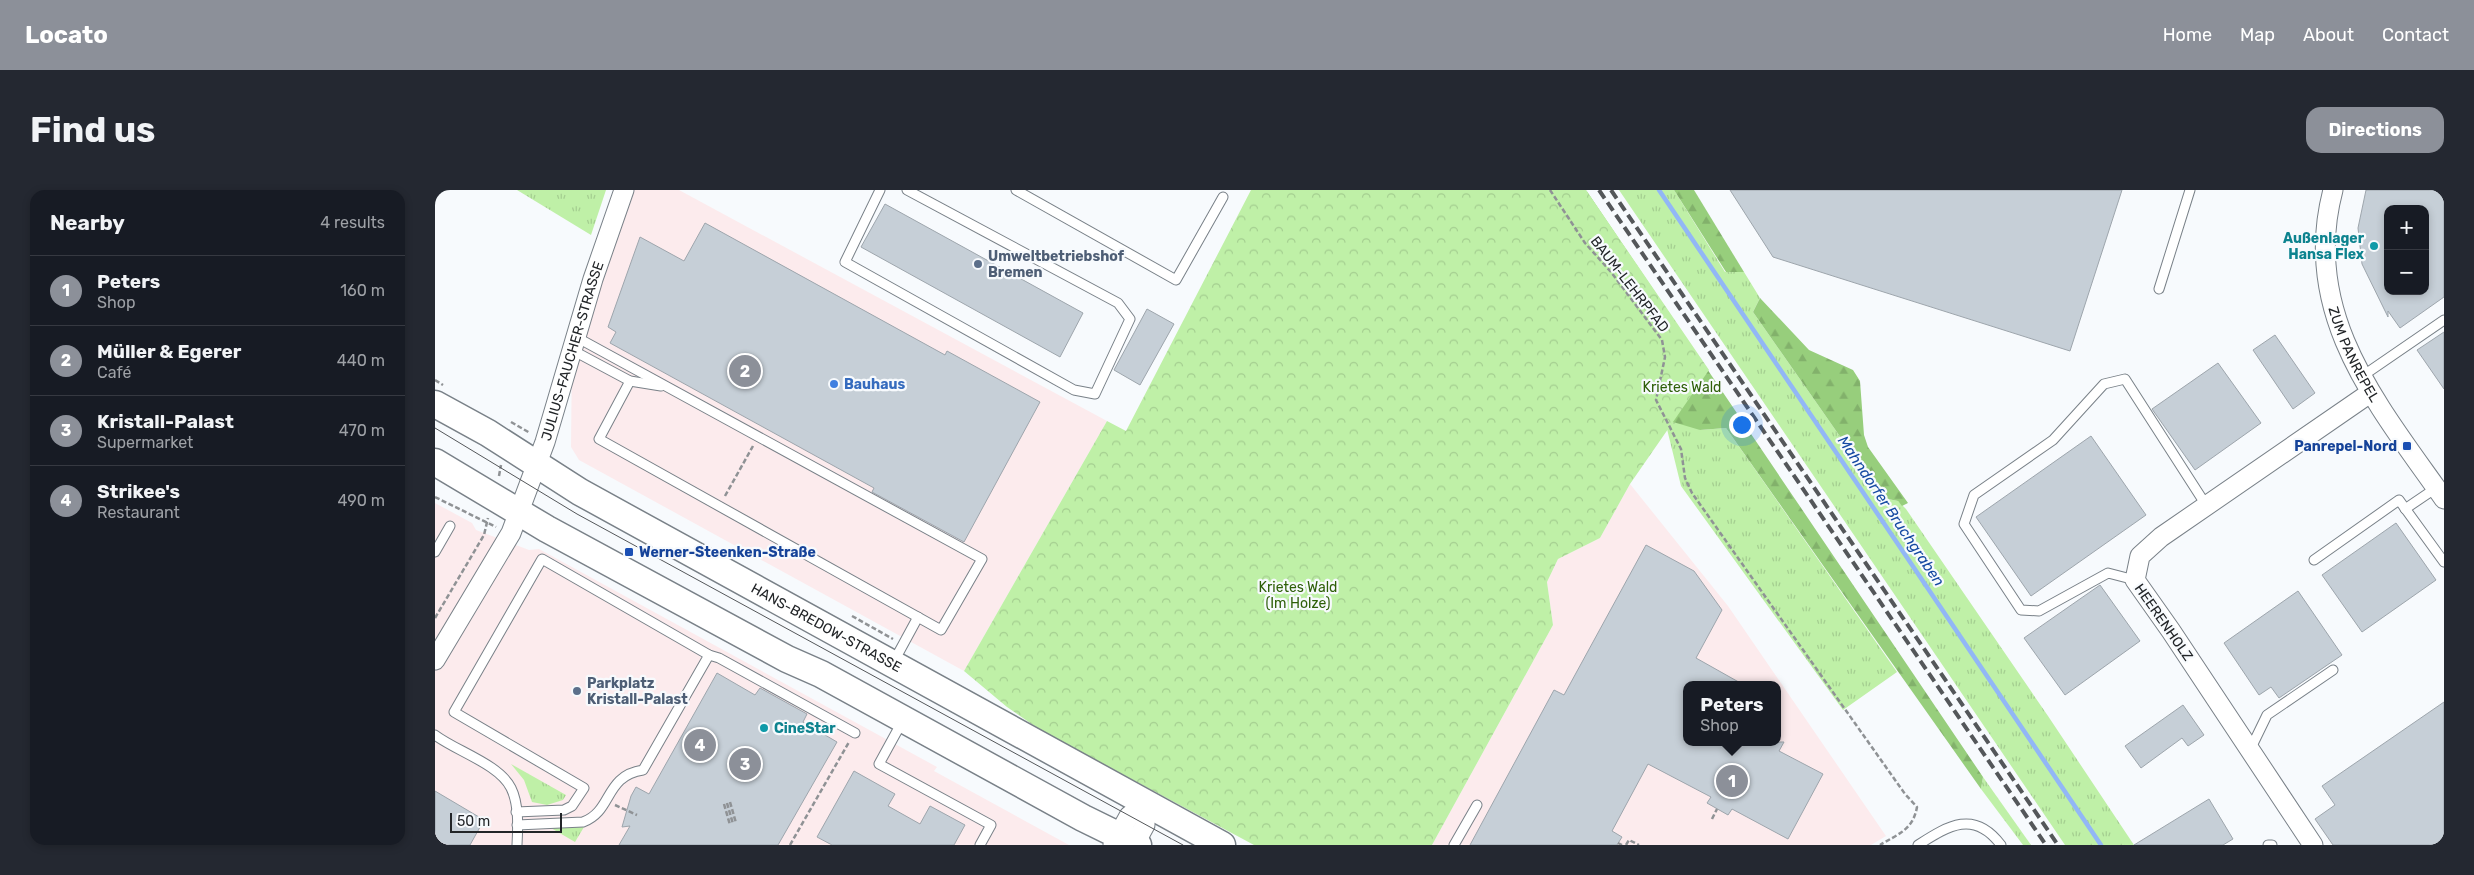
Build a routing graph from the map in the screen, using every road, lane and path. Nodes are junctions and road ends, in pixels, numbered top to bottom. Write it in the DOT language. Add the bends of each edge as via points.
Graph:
graph roads {
  1 [pos="624,190"];
  2 [pos="880,190"];
  3 [pos="907,190"];
  4 [pos="1016,190"];
  5 [pos="1550,190"];
  6 [pos="2190,190"];
  7 [pos="2333,190"];
  8 [pos="1223,197"];
  9 [pos="2159,289"];
  10 [pos="2444,320"];
  11 [pos="574,344"];
  12 [pos="630,381"];
  13 [pos="2365,385"];
  14 [pos="669,387"];
  15 [pos="435,404"];
  16 [pos="510,433"];
  17 [pos="759,436"];
  18 [pos="435,462"];
  19 [pos="537,464"];
  20 [pos="2440,493"];
  21 [pos="494,496"];
  22 [pos="435,497"];
  23 [pos="2206,505"];
  24 [pos="719,506"];
  25 [pos="2405,509"];
  26 [pos="515,523"];
  27 [pos="486,524"];
  28 [pos="450,526"];
  29 [pos="435,552"];
  30 [pos="2314,560"];
  31 [pos="2444,562"];
  32 [pos="2135,580"];
  33 [pos="918,617"];
  34 [pos="435,618"];
  35 [pos="436,655"];
  36 [pos="709,655"];
  37 [pos="893,664"];
  38 [pos="2333,670"];
  39 [pos="903,719"];
  40 [pos="855,733"];
  41 [pos="435,736"];
  42 [pos="2250,750"];
  43 [pos="606,800"];
  44 [pos="1145,803"];
  45 [pos="1477,805"];
  46 [pos="1717,809"];
  47 [pos="516,812"];
  48 [pos="637,814"];
  49 [pos="1712,819"];
  50 [pos="733,824"];
  51 [pos="517,825"];
  52 [pos="1128,843"];
  53 [pos="1618,843"];
  54 [pos="517,845"];
  55 [pos="790,845"];
  56 [pos="980,845"];
  57 [pos="1222,845"];
  58 [pos="1454,845"];
  59 [pos="1622,845"];
  60 [pos="1626,845"];
  61 [pos="1639,845"];
  62 [pos="1880,845"];
  63 [pos="1918,845"];
  64 [pos="2001,845"];
  65 [pos="2313,845"];
  1 -- 11 [label="street, JULIUS-FAUCHER-STRASSE"];
  2 -- 3 [label="lane" via="845,262 1074,390 1095,394 1130,319 1118,303"];
  4 -- 8 [label="lane" via="1176,280"];
  5 -- 62 [label="path, BAUM-LEHRPFAD" via="1585,243 1662,340 1665,357 1656,400 1681,449 1685,478 1692,493 1917,807 1911,824"];
  6 -- 9 [label="lane"];
  7 -- 13 [label="street, ZUM PANREPEL" via="2328,210 2326,257 2331,298 2340,330"];
  10 -- 13 [label="lane"];
  11 -- 12 [label="lane"];
  11 -- 14 [label="lane"];
  11 -- 19 [label="street, JULIUS-FAUCHER-STRASSE"];
  12 -- 14 [label="lane"];
  12 -- 24 [label="lane" via="599,439"];
  13 -- 20 [label="street, ZUM PANREPEL"];
  13 -- 23 [label="street, HEERENHOLZ"];
  14 -- 17 [label="lane"];
  15 -- 16 [label="main road, HANS-BREDOW-STRASSE"];
  16 -- 19 [label="main road, HANS-BREDOW-STRASSE"];
  16 -- 21 [label="path"];
  17 -- 24 [label="path"];
  17 -- 33 [label="lane" via="982,558 941,630"];
  18 -- 21 [label="main road"];
  19 -- 26 [label="street, JULIUS-FAUCHER-STRASSE"];
  19 -- 37 [label="main road, HANS-BREDOW-STRASSE"];
  20 -- 25 [label="lane"];
  21 -- 26 [label="main road"];
  21 -- 27 [label="path"];
  22 -- 27 [label="path"];
  23 -- 32 [label="street, HEERENHOLZ" via="2140,556"];
  23 -- 32 [label="lane" via="2125,379 2104,384 2053,440 1974,495 1964,524 2021,610 2039,611 2108,573"];
  24 -- 33 [label="lane"];
  25 -- 30 [label="lane" via="2399,500"];
  25 -- 31 [label="lane"];
  26 -- 27 [label="path"];
  26 -- 35 [label="street"];
  26 -- 39 [label="main road"];
  27 -- 34 [label="path" via="484,535"];
  28 -- 29 [label="lane"];
  32 -- 42 [label="street, HEERENHOLZ"];
  33 -- 37 [label="lane"];
  36 -- 40 [label="lane"];
  36 -- 43 [label="lane" via="643,770 629,772 617,782"];
  36 -- 47 [label="lane" via="542,559 454,712 584,788 572,806 563,810"];
  37 -- 44 [label="main road, HANS-BREDOW-STRASSE"];
  38 -- 42 [label="lane" via="2267,715"];
  39 -- 52 [label="main road"];
  39 -- 56 [label="lane" via="879,764 991,825"];
  40 -- 55 [label="path"];
  41 -- 47 [label="lane" via="497,772 511,788"];
  42 -- 65 [label="street, HEERENHOLZ"];
  43 -- 48 [label="path"];
  43 -- 51 [label="lane" via="591,819 583,822"];
  44 -- 52 [label="street" via="1129,816"];
  44 -- 57 [label="main road, HANS-BREDOW-STRASSE"];
  45 -- 58 [label="lane"];
  46 -- 49 [label="path"];
  47 -- 51 [label="lane"];
  50 -- 50 [label="path" via="727,803"];
  51 -- 54 [label="lane"];
  53 -- 59 [label="path"];
  60 -- 61 [label="path" via="1629,840"];
  63 -- 64 [label="lane" via="1947,827 1964,823 1991,832"];
}
